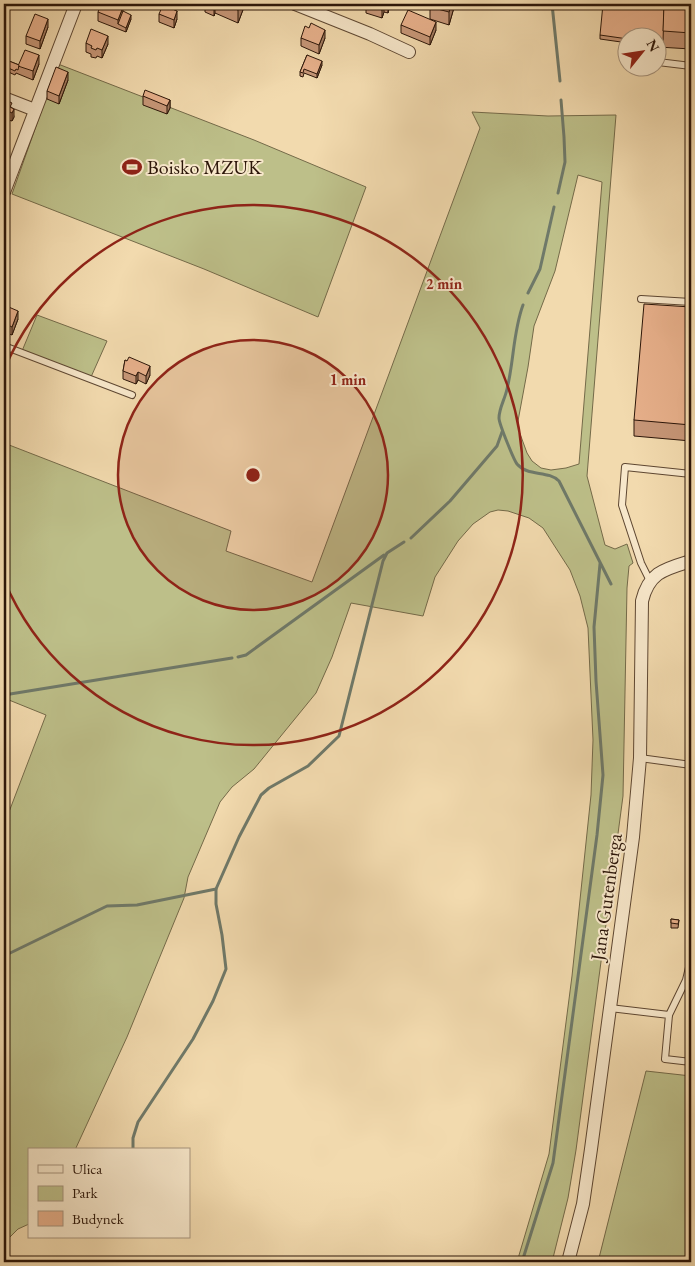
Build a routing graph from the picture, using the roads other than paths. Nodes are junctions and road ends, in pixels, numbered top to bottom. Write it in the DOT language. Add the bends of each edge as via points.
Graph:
graph roads {
  1 [pos="76,4"];
  2 [pos="295,4"];
  3 [pos="409,52"];
  4 [pos="668,63"];
  5 [pos="691,66"];
  6 [pos="4,98"];
  7 [pos="35,110"];
  8 [pos="4,192"];
  9 [pos="641,299"];
  10 [pos="691,302"];
  11 [pos="4,346"];
  12 [pos="132,395"];
  13 [pos="691,474"];
  14 [pos="691,561"];
  15 [pos="650,581"];
  16 [pos="640,758"];
  17 [pos="691,765"];
  18 [pos="691,959"];
  19 [pos="610,1008"];
  20 [pos="669,1015"];
  21 [pos="691,1062"];
  22 [pos="568,1262"];
  1 -- 7 [label="street"];
  2 -- 3 [label="street"];
  4 -- 5 [label="lane"];
  6 -- 7 [label="street"];
  7 -- 8 [label="street"];
  9 -- 10 [label="lane"];
  11 -- 12 [label="lane"];
  13 -- 15 [label="lane" via="625,467 622,504"];
  14 -- 15 [label="street" via="659,573"];
  15 -- 16 [label="street, Jana Gutenberga" via="641,611"];
  16 -- 17 [label="lane"];
  16 -- 19 [label="street, Jana Gutenberga"];
  18 -- 20 [label="lane" via="686,980"];
  19 -- 20 [label="lane"];
  19 -- 22 [label="street, Jana Gutenberga" via="583,1204"];
  20 -- 21 [label="lane" via="664,1059"];
}
